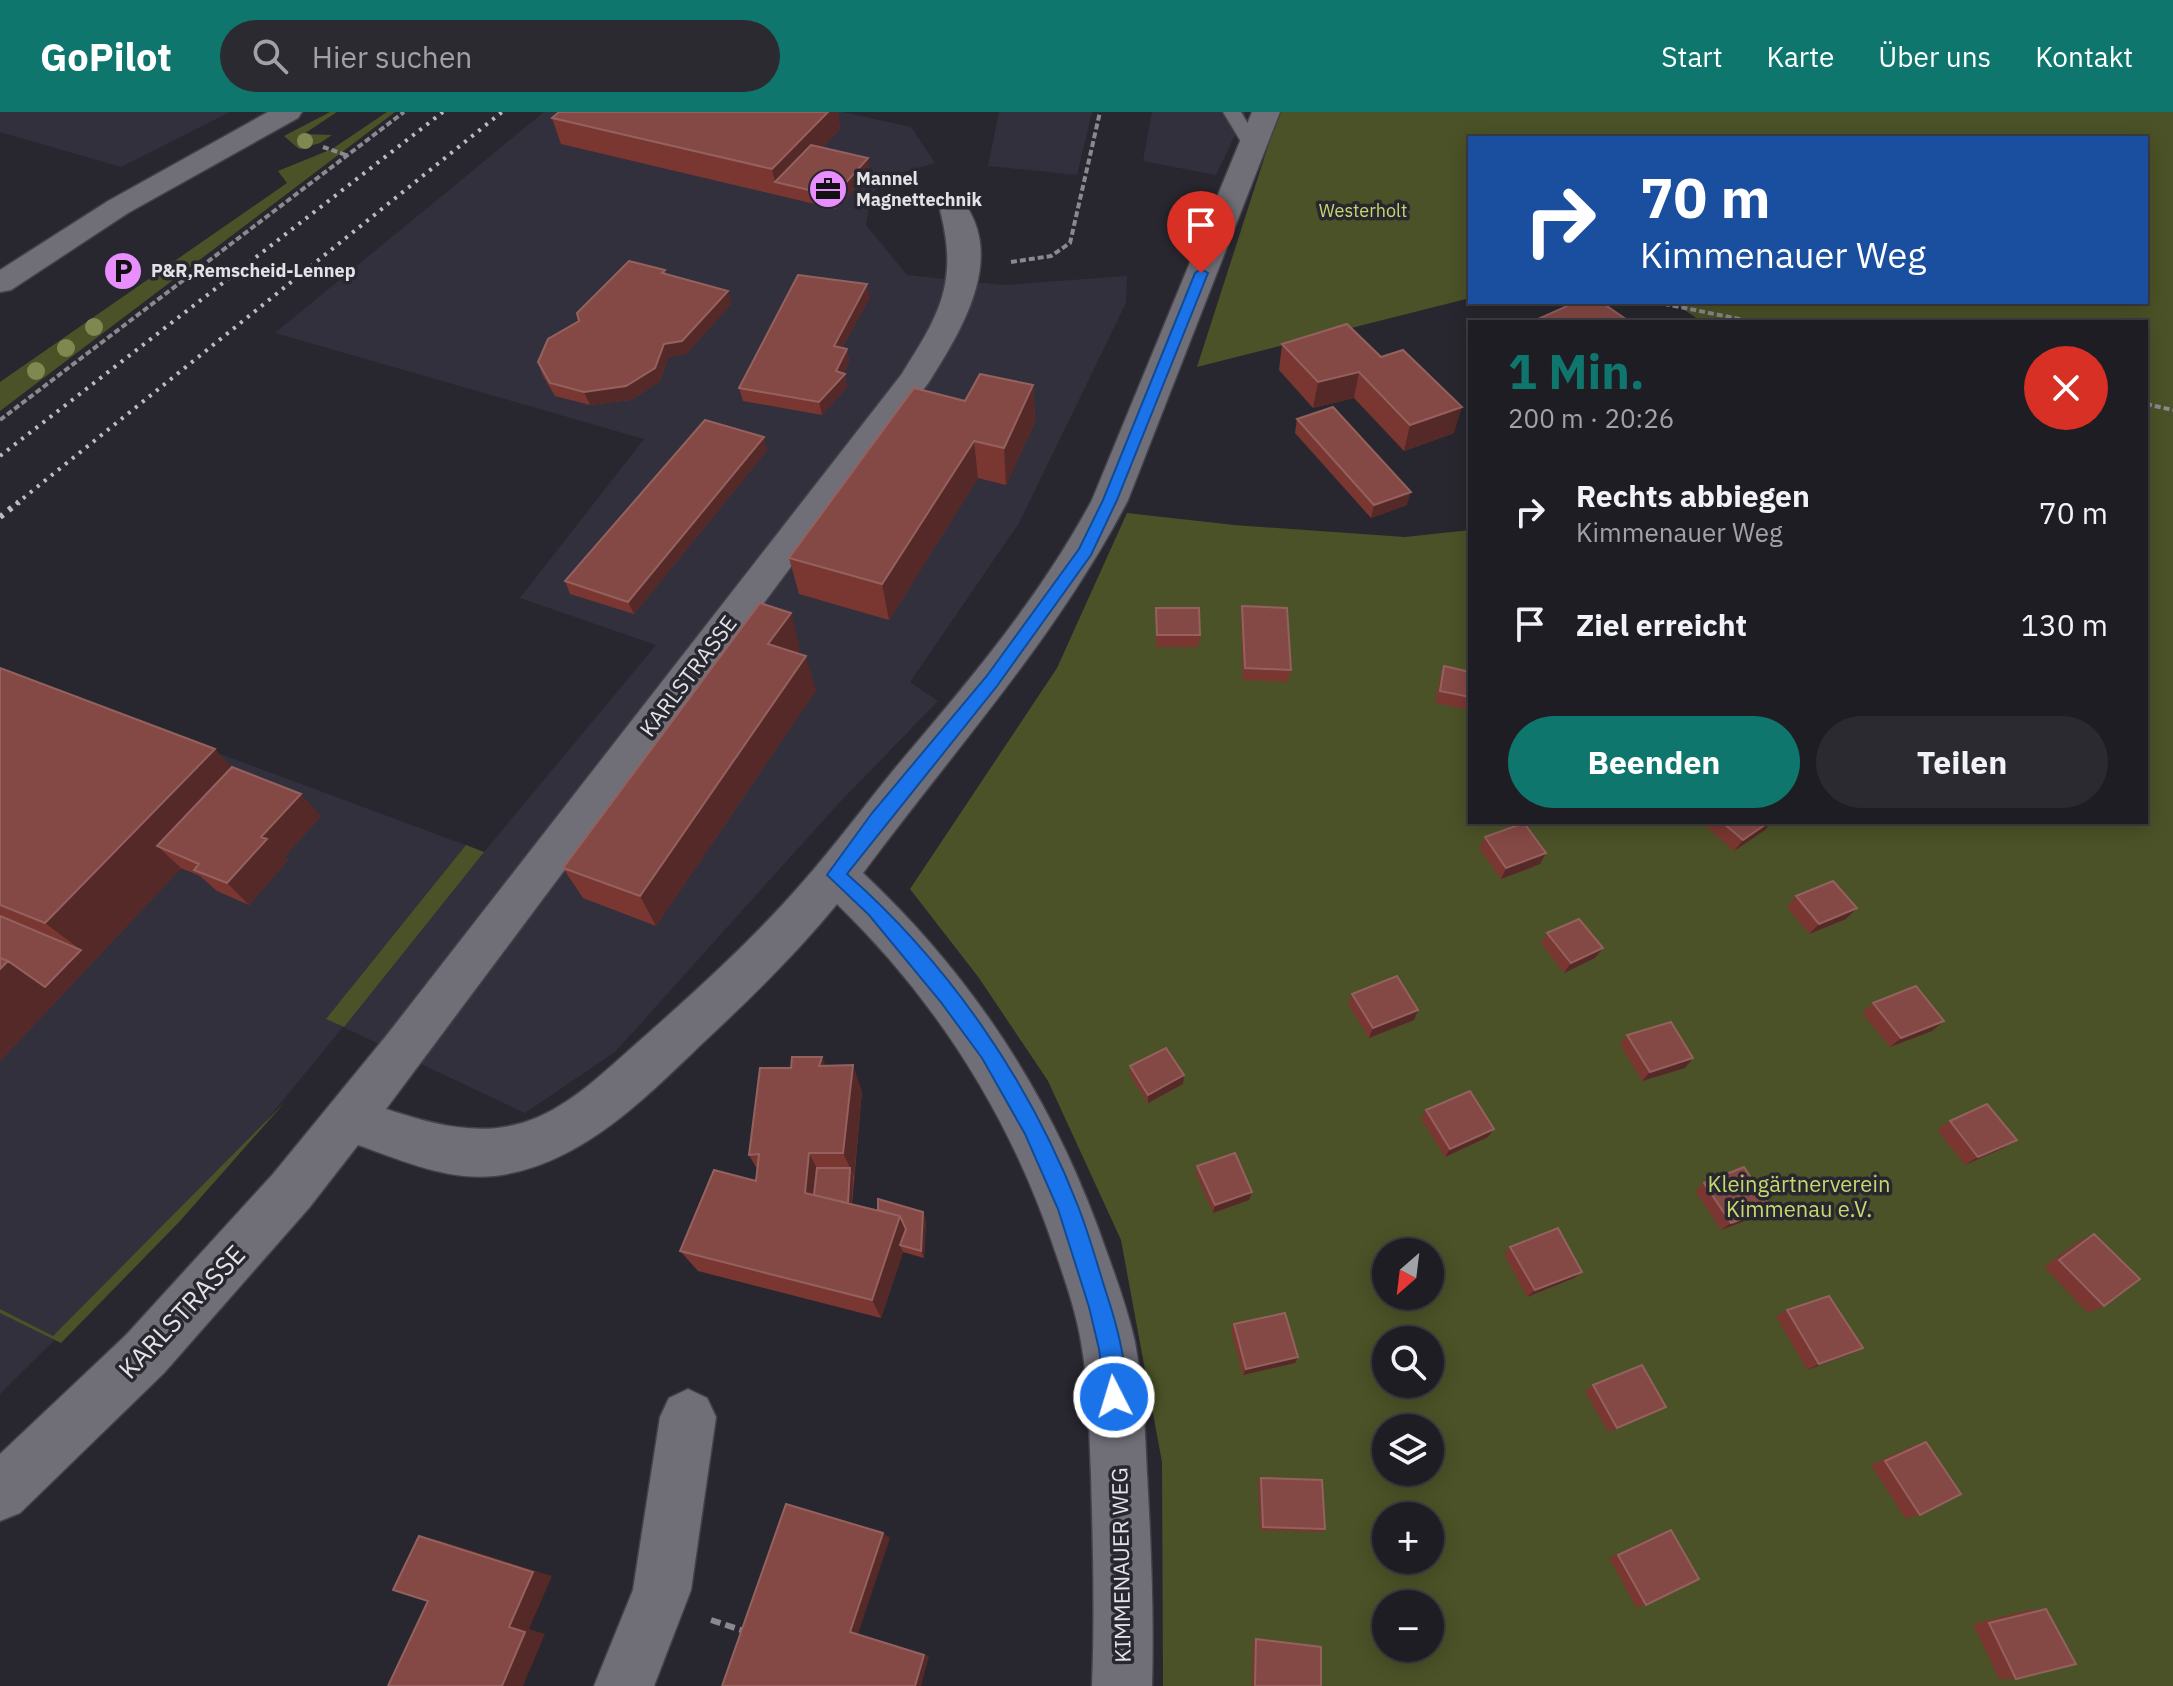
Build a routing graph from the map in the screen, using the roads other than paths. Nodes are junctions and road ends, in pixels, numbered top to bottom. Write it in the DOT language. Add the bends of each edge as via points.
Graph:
graph roads {
  1 [pos="288,112"];
  2 [pos="1232,112"];
  3 [pos="1266,112"];
  4 [pos="1252,146"];
  5 [pos="955,210"];
  6 [pos="0,283"];
  7 [pos="836,875"];
  8 [pos="350,1119"];
  9 [pos="688,1417"];
  10 [pos="0,1493"];
  11 [pos="624,1686"];
  12 [pos="1122,1686"];
  1 -- 6 [label="street" via="118,207"];
  2 -- 4 [label="lane"];
  3 -- 4 [label="street"];
  4 -- 7 [label="street" via="1086,551 992,681"];
  5 -- 8 [label="street, KARLSTRASSE" via="966,264 954,316 913,382"];
  7 -- 8 [label="street" via="722,998 621,1088 540,1141 471,1152 428,1145"];
  7 -- 12 [label="street, KIMMENAUER WEG" via="893,930 989,1052 1032,1127 1068,1207 1110,1349 1121,1506"];
  8 -- 10 [label="street, KARLSTRASSE" via="155,1344"];
  9 -- 11 [label="street" via="662,1590"];
}
